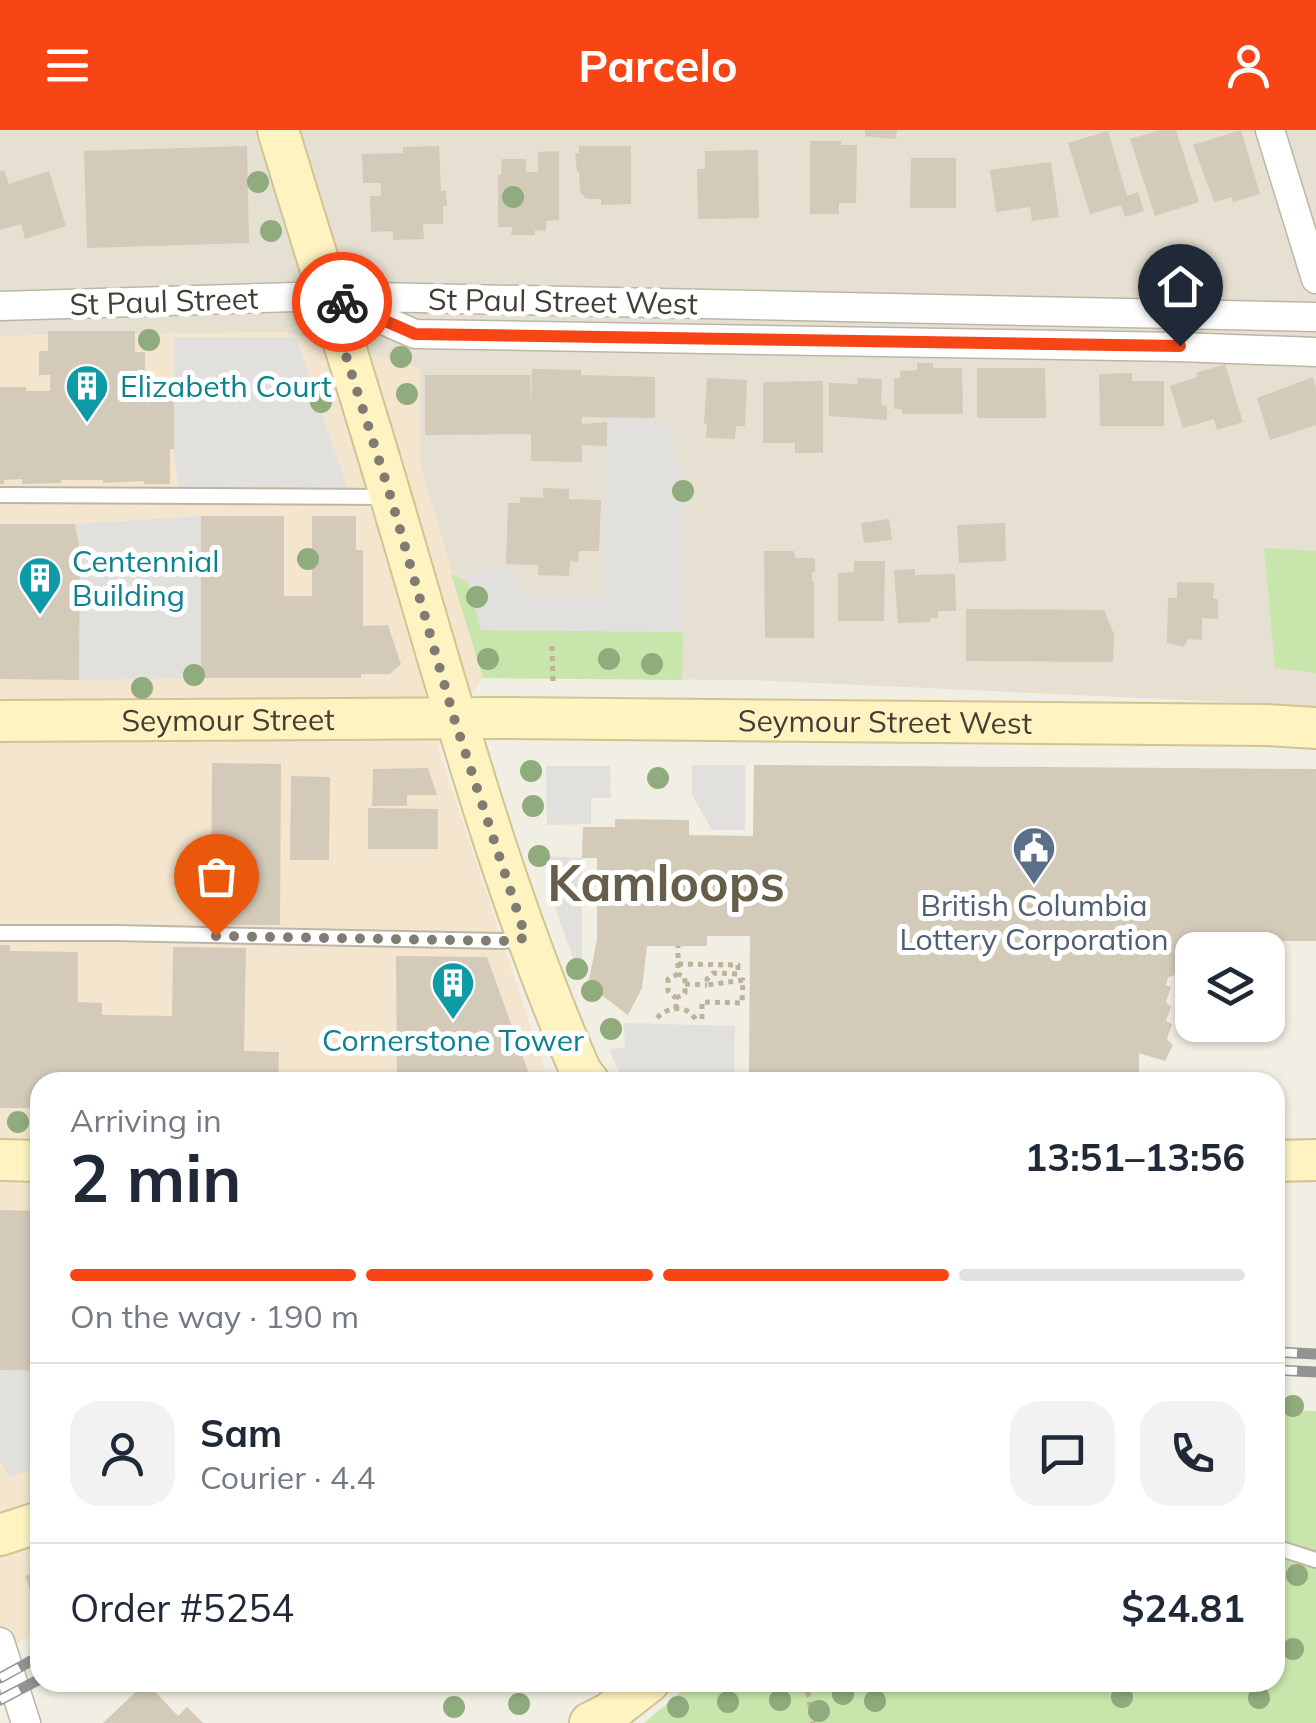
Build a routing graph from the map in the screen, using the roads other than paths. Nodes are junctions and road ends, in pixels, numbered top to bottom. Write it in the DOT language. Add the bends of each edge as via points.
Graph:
graph roads {
  1 [pos="278,130"];
  2 [pos="1270,130"];
  3 [pos="1316,279"];
  4 [pos="327,296"];
  5 [pos="0,306"];
  6 [pos="1316,317"];
  7 [pos="1316,352"];
  8 [pos="0,496"];
  9 [pos="391,498"];
  10 [pos="454,718"];
  11 [pos="0,721"];
  12 [pos="1316,728"];
  13 [pos="0,933"];
  14 [pos="526,938"];
  15 [pos="581,1072"];
  16 [pos="0,1160"];
  17 [pos="1316,1160"];
  18 [pos="30,1161"];
  19 [pos="1285,1161"];
  20 [pos="30,1525"];
  21 [pos="0,1535"];
  22 [pos="1285,1550"];
  23 [pos="1316,1560"];
  24 [pos="0,1642"];
  25 [pos="637,1692"];
  26 [pos="26,1723"];
  27 [pos="590,1723"];
  1 -- 4 [label="main road"];
  2 -- 3 [label="street"];
  4 -- 5 [label="street, St Paul Street"];
  4 -- 6 [label="street, St Paul Street West"];
  4 -- 7 [label="street, St Paul Street West" via="415,334"];
  4 -- 9 [label="main road"];
  8 -- 9 [label="lane"];
  9 -- 10 [label="main road"];
  10 -- 11 [label="main road, Seymour Street"];
  10 -- 12 [label="main road, Seymour Street West"];
  10 -- 14 [label="main road"];
  13 -- 14 [label="lane"];
  14 -- 15 [label="main road"];
  16 -- 18 [label="main road"];
  17 -- 19 [label="main road"];
  20 -- 21 [label="main road"];
  22 -- 23 [label="lane"];
  24 -- 26 [label="street"];
  25 -- 27 [label="main road"];
}
